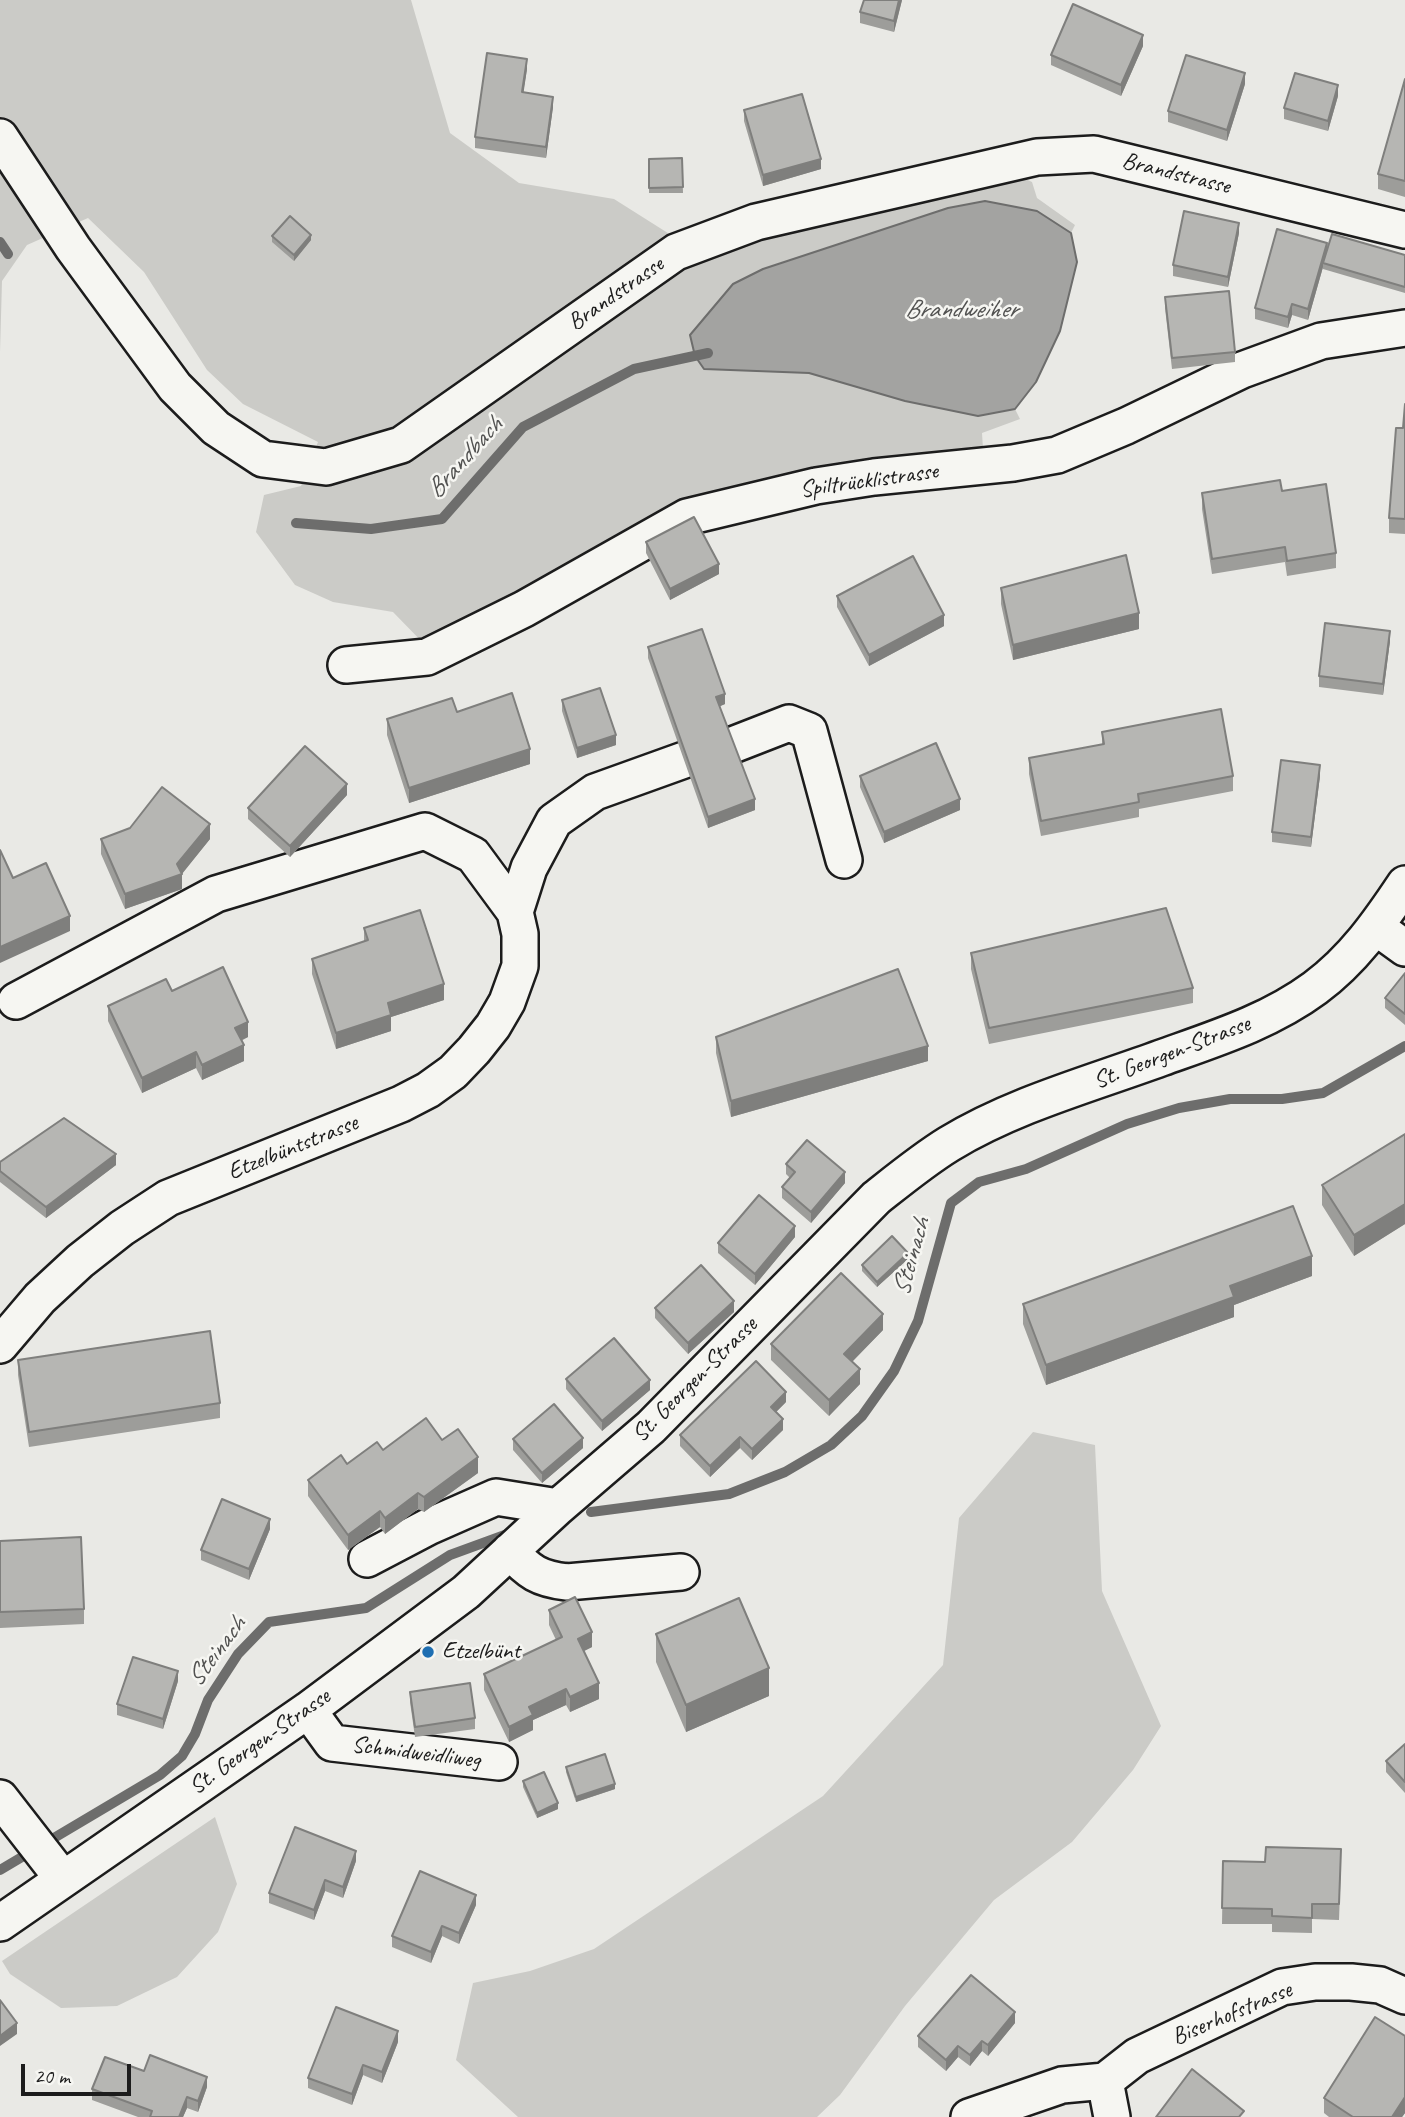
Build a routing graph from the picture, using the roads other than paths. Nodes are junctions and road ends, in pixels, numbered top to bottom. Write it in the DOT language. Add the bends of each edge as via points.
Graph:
graph roads {
  1 [pos="0,137"];
  2 [pos="1405,230"];
  3 [pos="1405,328"];
  4 [pos="346,665"];
  5 [pos="730,746"];
  6 [pos="684,760"];
  7 [pos="844,860"];
  8 [pos="1405,884"];
  9 [pos="515,912"];
  10 [pos="1376,927"];
  11 [pos="1405,948"];
  12 [pos="16,1001"];
  13 [pos="0,1345"];
  14 [pos="558,1507"];
  15 [pos="512,1549"];
  16 [pos="367,1559"];
  17 [pos="681,1572"];
  18 [pos="308,1710"];
  19 [pos="499,1762"];
  20 [pos="8,1808"];
  21 [pos="54,1867"];
  22 [pos="0,1923"];
  23 [pos="1405,1997"];
  24 [pos="1105,2081"];
  25 [pos="969,2117"];
  26 [pos="1112,2117"];
  1 -- 2 [label="street, Brandstrasse" via="73,248 175,387 216,428 263,459 326,467 401,444 676,252 756,222 1037,157 1094,154"];
  3 -- 4 [label="street, Spiltrücklistrasse" via="1321,341 1242,370 1057,455 816,486 687,517 524,609 427,657"];
  5 -- 7 [label="street" via="789,723 809,732"];
  6 -- 9 [label="street, Etzelbüntstrasse" via="595,792 554,821 529,868"];
  8 -- 10 [label="street, St. Georgen-Strasse"];
  9 -- 12 [label="street, Etzelbüntstrasse" via="473,855 425,831 216,894"];
  9 -- 13 [label="street, Etzelbüntstrasse" via="520,966 507,1002 493,1026 453,1072 401,1104 168,1198 80,1261"];
  10 -- 11 [label="street"];
  10 -- 14 [label="street, St. Georgen-Strasse" via="1316,988 1268,1017 992,1122 913,1168 868,1206 651,1427"];
  14 -- 15 [label="street, St. Georgen-Strasse"];
  14 -- 16 [label="street" via="496,1497"];
  15 -- 17 [label="street" via="529,1572 551,1580"];
  15 -- 18 [label="street, St. Georgen-Strasse" via="444,1609"];
  18 -- 19 [label="street, Schmidweidliweg" via="332,1743"];
  18 -- 21 [label="street, St. Georgen-Strasse"];
  20 -- 21 [label="street"];
  21 -- 22 [label="street, St. Georgen-Strasse"];
  23 -- 24 [label="street, Biserhofstrasse" via="1380,1985 1351,1982 1282,1987 1137,2056"];
  24 -- 25 [label="street" via="1062,2085"];
  24 -- 26 [label="street"];
}
